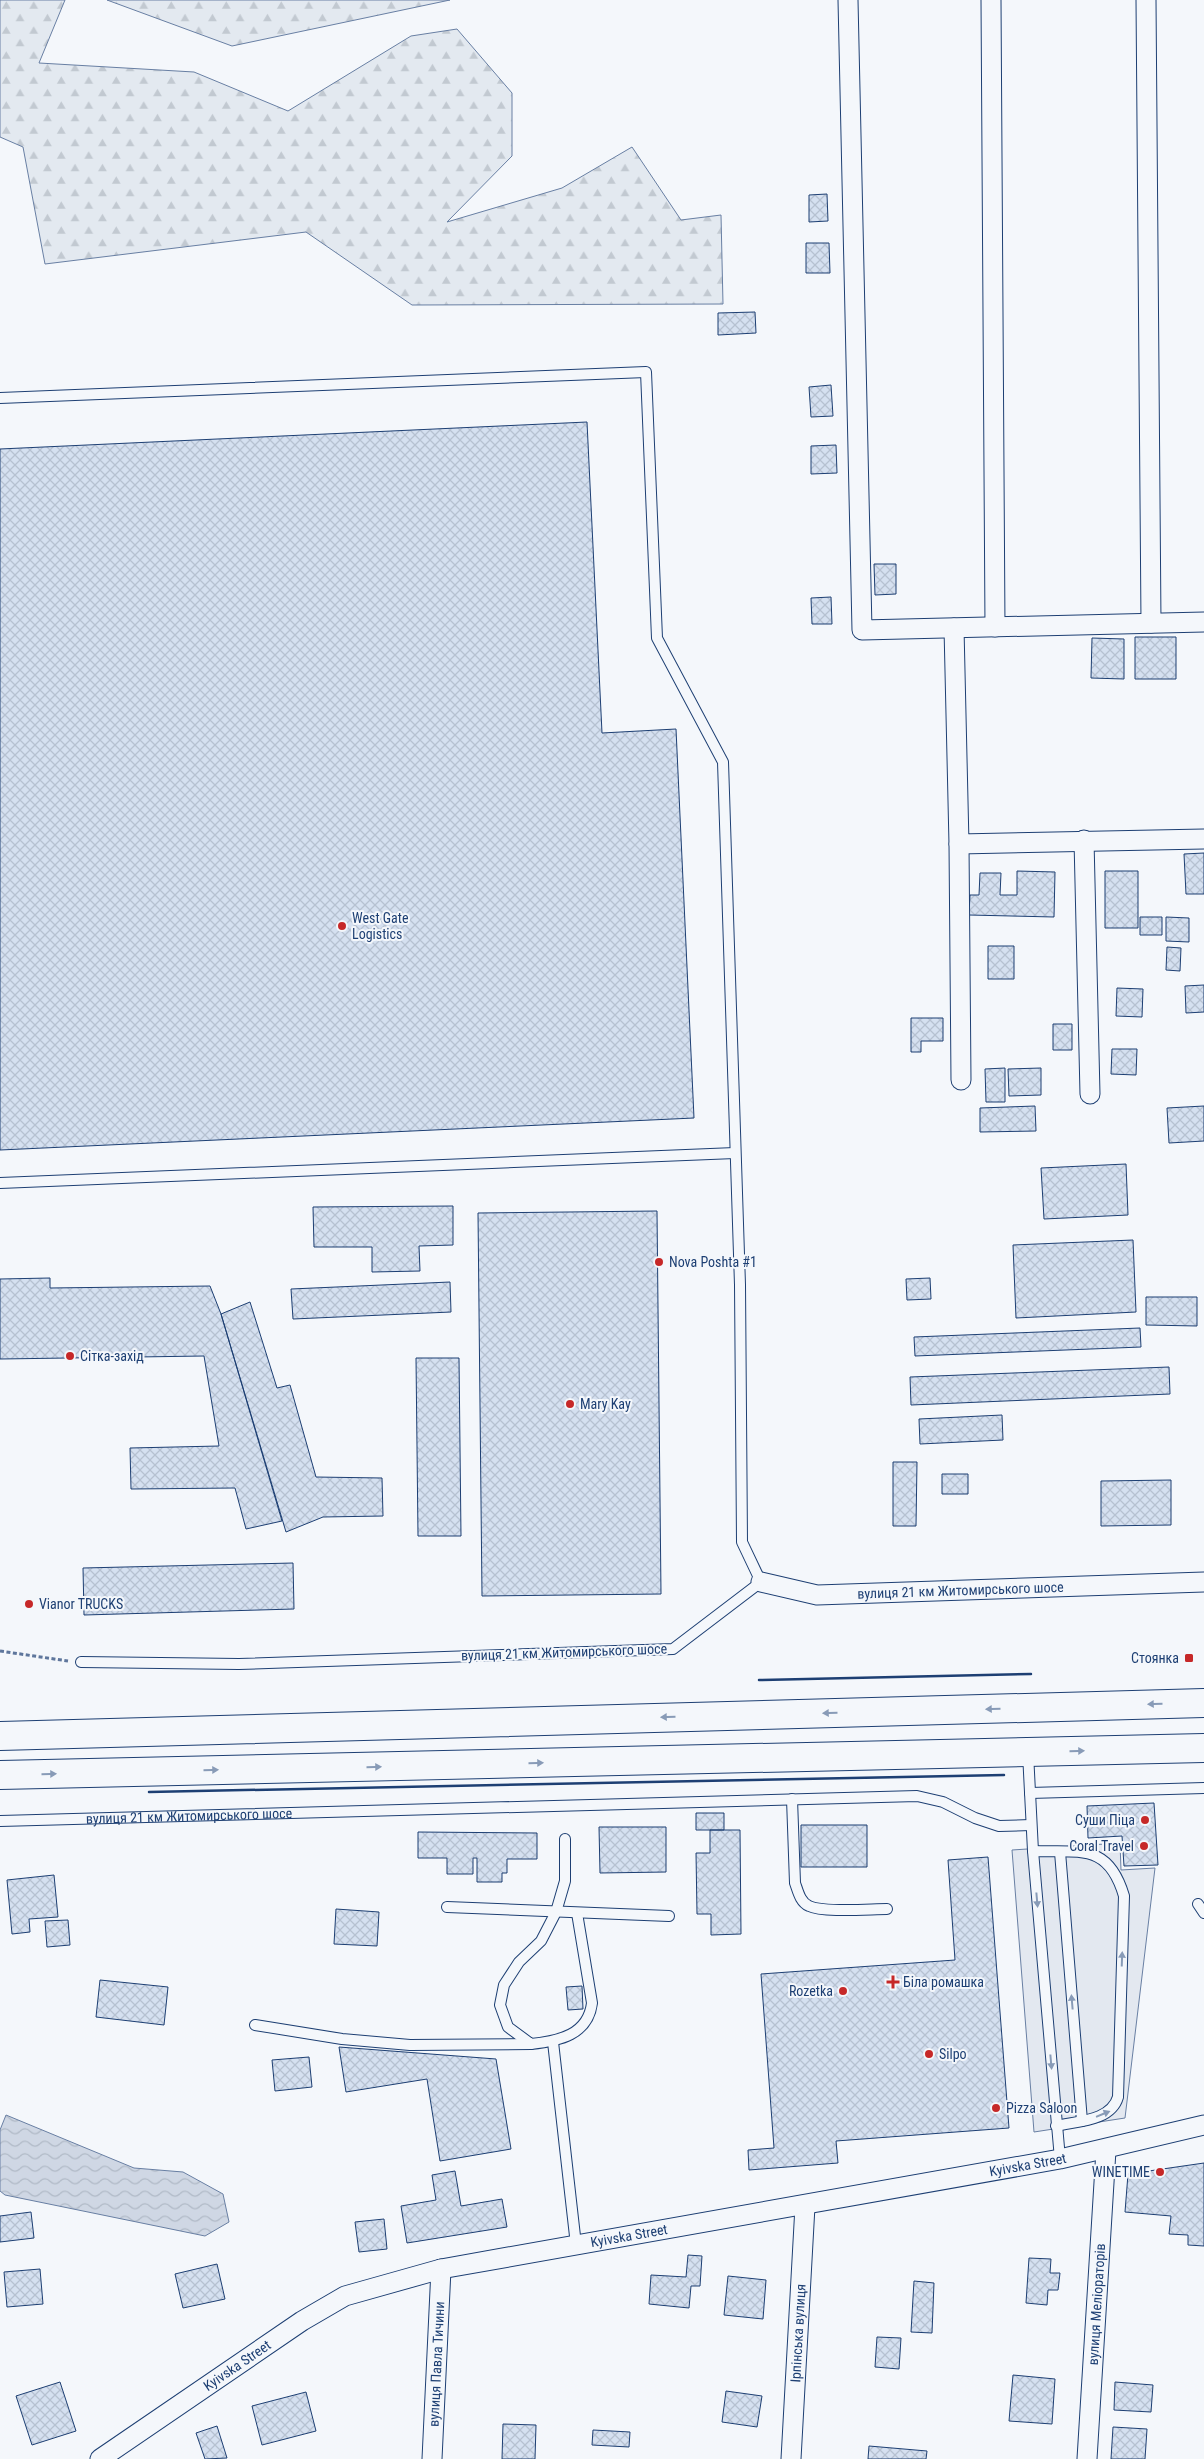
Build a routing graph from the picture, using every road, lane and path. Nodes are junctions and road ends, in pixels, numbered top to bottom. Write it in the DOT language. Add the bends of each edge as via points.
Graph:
graph roads {
  1 [pos="848,0"];
  2 [pos="991,0"];
  3 [pos="1146,0"];
  4 [pos="0,398"];
  5 [pos="1204,622"];
  6 [pos="1151,623"];
  7 [pos="995,626"];
  8 [pos="954,628"];
  9 [pos="1204,839"];
  10 [pos="1084,840"];
  11 [pos="959,844"];
  12 [pos="961,1080"];
  13 [pos="1090,1094"];
  14 [pos="735,1153"];
  15 [pos="0,1183"];
  16 [pos="761,1582"];
  17 [pos="1204,1582"];
  18 [pos="0,1651"];
  19 [pos="81,1662"];
  20 [pos="1204,1703"];
  21 [pos="0,1736"];
  22 [pos="1204,1748"];
  23 [pos="1028,1752"];
  24 [pos="0,1775"];
  25 [pos="1204,1788"];
  26 [pos="1030,1793"];
  27 [pos="792,1799"];
  28 [pos="0,1821"];
  29 [pos="1031,1825"];
  30 [pos="565,1839"];
  31 [pos="1033,1851"];
  32 [pos="1060,1852"];
  33 [pos="1198,1904"];
  34 [pos="447,1907"];
  35 [pos="887,1909"];
  36 [pos="556,1912"];
  37 [pos="577,1912"];
  38 [pos="1204,1913"];
  39 [pos="669,1916"];
  40 [pos="255,2025"];
  41 [pos="552,2042"];
  42 [pos="531,2044"];
  43 [pos="1082,2121"];
  44 [pos="1204,2125"];
  45 [pos="1056,2126"];
  46 [pos="1106,2150"];
  47 [pos="1060,2159"];
  48 [pos="805,2206"];
  49 [pos="576,2245"];
  50 [pos="441,2269"];
  51 [pos="100,2459"];
  52 [pos="432,2459"];
  53 [pos="791,2459"];
  54 [pos="1087,2459"];
  1 -- 8 [label="street" via="862,630"];
  2 -- 7 [label="street"];
  3 -- 6 [label="street"];
  4 -- 14 [label="lane" via="646,372 658,638 723,762"];
  5 -- 6 [label="street"];
  6 -- 7 [label="street"];
  7 -- 8 [label="street"];
  8 -- 11 [label="street"];
  9 -- 10 [label="street"];
  10 -- 11 [label="street"];
  10 -- 13 [label="street"];
  11 -- 12 [label="street"];
  14 -- 15 [label="lane"];
  14 -- 16 [label="lane" via="740,1285 742,1542"];
  16 -- 17 [label="street, вулиця 21 км Житомирського шосе" via="817,1595"];
  16 -- 19 [label="lane, вулиця 21 км Житомирського шосе" via="673,1649 239,1664"];
  18 -- 19 [label="path"];
  20 -- 21 [label="highway, one-way"];
  23 -- 22 [label="highway, one-way"];
  24 -- 23 [label="highway, one-way"];
  23 -- 26 [label="lane"];
  25 -- 26 [label="lane"];
  26 -- 29 [label="lane"];
  27 -- 28 [label="lane, вулиця 21 км Житомирського шосе"];
  27 -- 29 [label="lane, вулиця 21 км Житомирського шосе" via="917,1796 943,1802 999,1826"];
  27 -- 35 [label="lane" via="795,1883 799,1896 808,1906 824,1909"];
  29 -- 31 [label="lane"];
  30 -- 36 [label="lane" via="565,1882"];
  31 -- 32 [label="lane"];
  31 -- 45 [label="lane, one-way"];
  43 -- 32 [label="lane, one-way"];
  43 -- 32 [label="lane, one-way" via="1108,2113 1116,2106 1118,2097 1124,1896 1118,1877 1106,1862 1090,1852"];
  33 -- 38 [label="lane"];
  34 -- 36 [label="lane"];
  36 -- 37 [label="lane"];
  36 -- 42 [label="lane" via="542,1941 519,1962 504,1984 500,2004 508,2027"];
  37 -- 39 [label="lane"];
  37 -- 41 [label="lane" via="592,2003 590,2017 582,2028"];
  40 -- 42 [label="lane" via="342,2039 410,2045"];
  41 -- 42 [label="lane"];
  41 -- 49 [label="lane"];
  43 -- 45 [label="lane"];
  44 -- 46 [label="street, Kyivska Street"];
  45 -- 47 [label="lane"];
  46 -- 47 [label="street, Kyivska Street"];
  46 -- 54 [label="street, вулиця Меліораторів"];
  47 -- 48 [label="street, Kyivska Street"];
  48 -- 49 [label="street, Kyivska Street"];
  48 -- 53 [label="street, Ірпінська вулиця"];
  49 -- 50 [label="street, Kyivska Street"];
  50 -- 51 [label="street, Kyivska Street" via="345,2296 302,2320"];
  50 -- 52 [label="street, вулиця Павла Тичини"];
}
